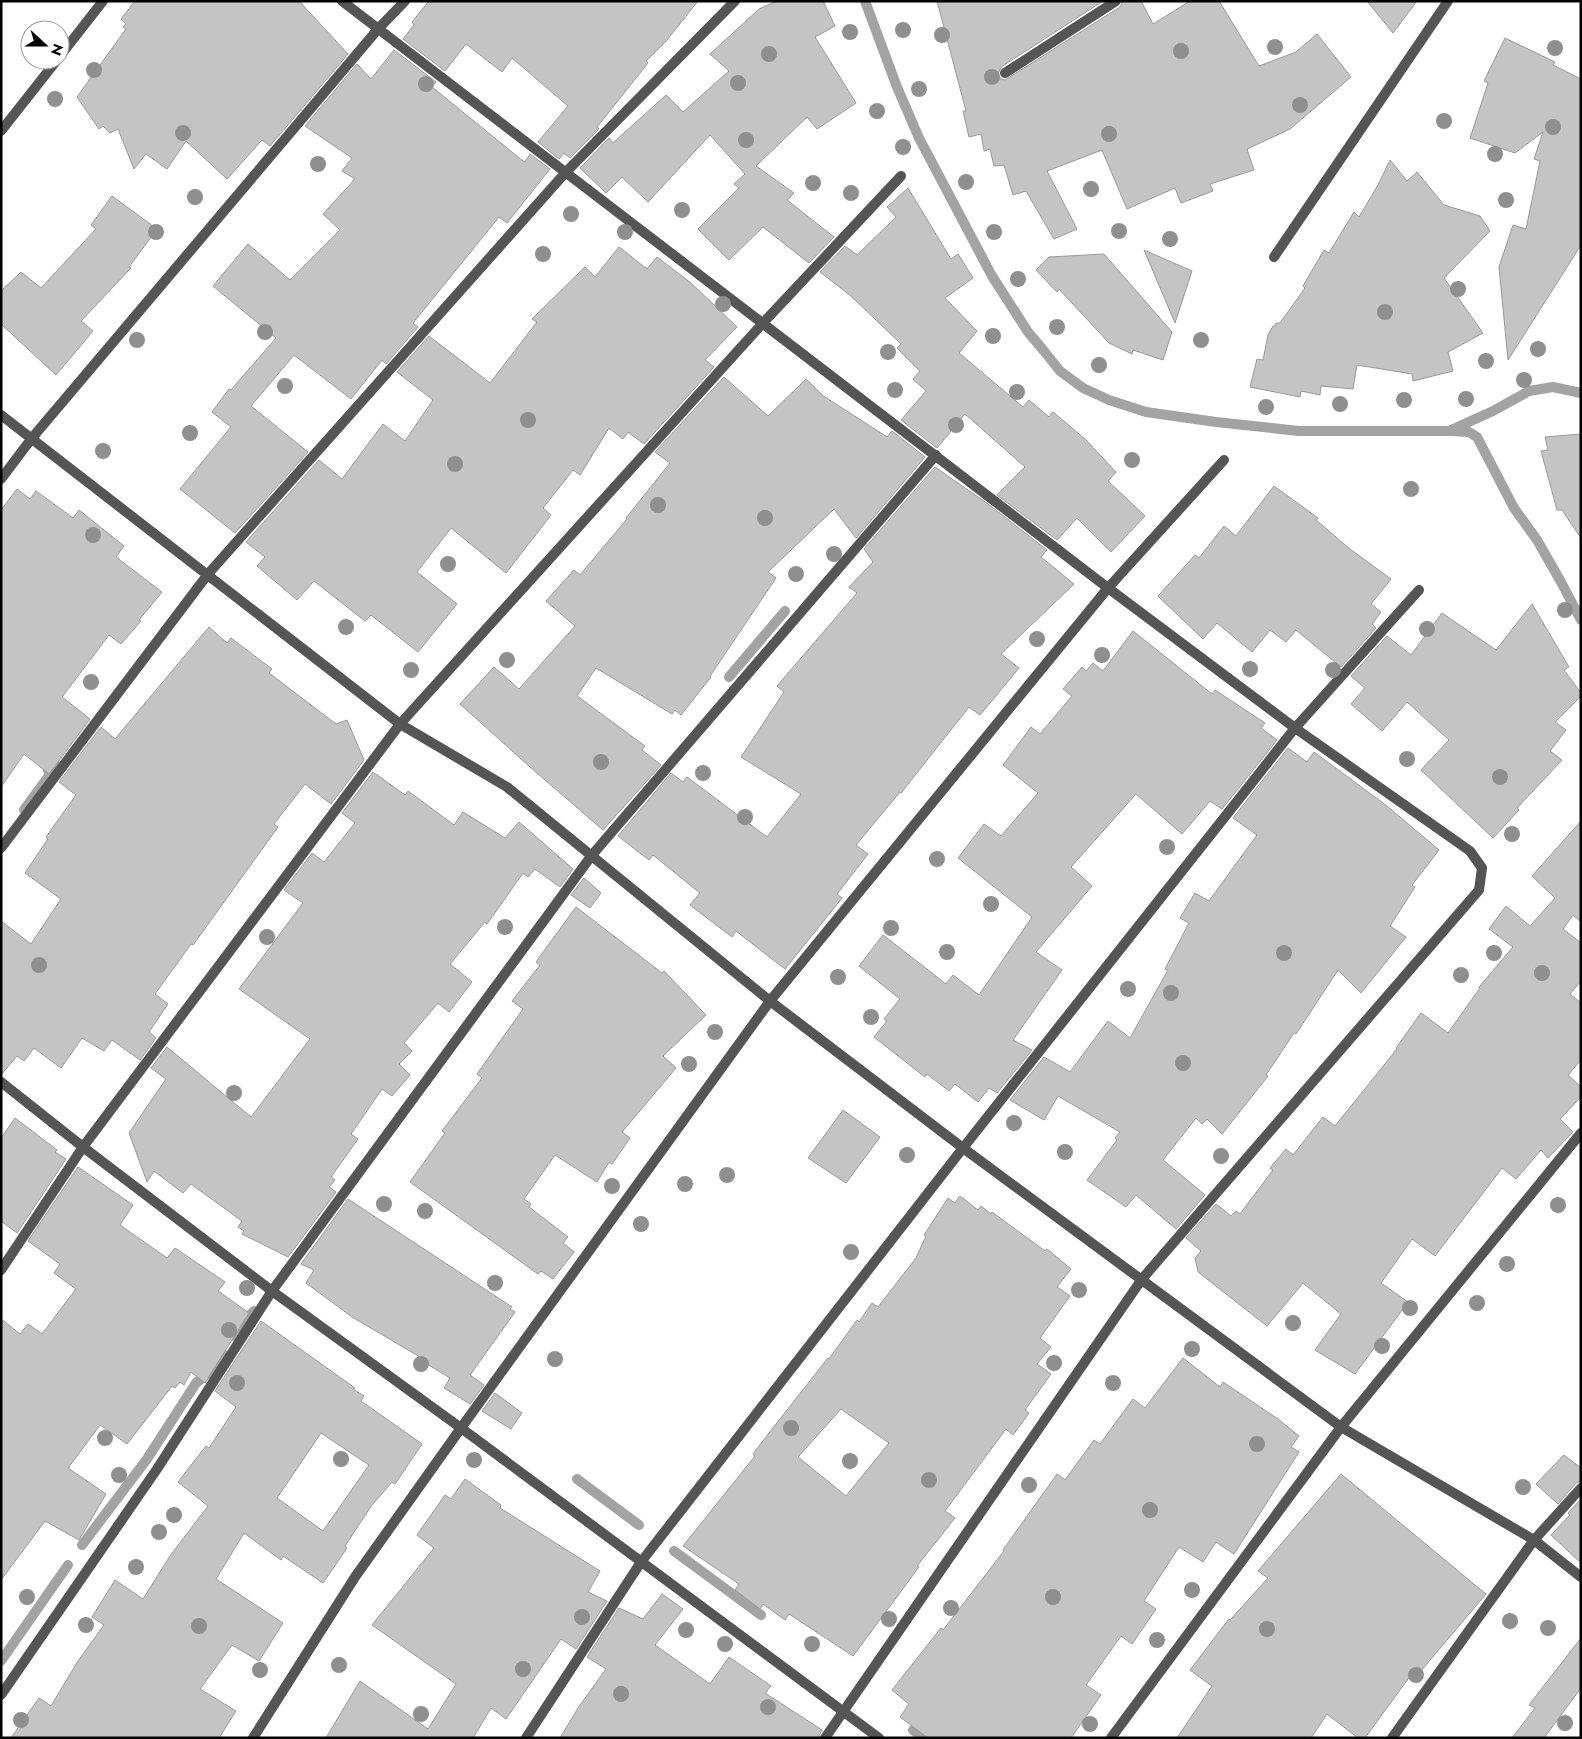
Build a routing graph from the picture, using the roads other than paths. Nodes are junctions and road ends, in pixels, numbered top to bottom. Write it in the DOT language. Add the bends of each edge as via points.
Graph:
graph roads {
  1 [pos="103,1"];
  2 [pos="342,1"];
  3 [pos="405,1"];
  4 [pos="735,1"];
  5 [pos="1116,1"];
  6 [pos="1448,1"];
  7 [pos="378,29"];
  8 [pos="70,43"];
  9 [pos="49,70"];
  10 [pos="1005,73"];
  11 [pos="1,131"];
  12 [pos="566,172"];
  13 [pos="901,176"];
  14 [pos="1274,257"];
  15 [pos="764,323"];
  16 [pos="1,415"];
  17 [pos="32,438"];
  18 [pos="936,455"];
  19 [pos="1224,460"];
  20 [pos="1,479"];
  21 [pos="208,574"];
  22 [pos="1108,588"];
  23 [pos="1419,590"];
  24 [pos="400,724"];
  25 [pos="1295,728"];
  26 [pos="1,848"];
  27 [pos="592,855"];
  28 [pos="770,1001"];
  29 [pos="1,1082"];
  30 [pos="1581,1133"];
  31 [pos="83,1147"];
  32 [pos="963,1148"];
  33 [pos="1,1270"];
  34 [pos="1142,1279"];
  35 [pos="272,1291"];
  36 [pos="1341,1427"];
  37 [pos="461,1428"];
  38 [pos="1581,1488"];
  39 [pos="1534,1540"];
  40 [pos="641,1562"];
  41 [pos="1581,1577"];
  42 [pos="1,1695"];
  43 [pos="843,1711"];
  44 [pos="253,1738"];
  45 [pos="526,1738"];
  46 [pos="825,1738"];
  47 [pos="879,1738"];
  48 [pos="1111,1738"];
  49 [pos="1392,1738"];
  1 -- 8 [label="street"];
  2 -- 7 [label="street"];
  3 -- 7 [label="street"];
  4 -- 12 [label="street"];
  5 -- 10 [label="street"];
  6 -- 14 [label="street"];
  7 -- 12 [label="street"];
  7 -- 17 [label="street"];
  9 -- 11 [label="street"];
  12 -- 15 [label="street"];
  12 -- 21 [label="street"];
  13 -- 15 [label="street"];
  15 -- 18 [label="street"];
  15 -- 24 [label="street"];
  16 -- 17 [label="street"];
  17 -- 20 [label="street"];
  17 -- 21 [label="street"];
  18 -- 22 [label="street"];
  18 -- 27 [label="street"];
  19 -- 22 [label="street"];
  21 -- 24 [label="street"];
  21 -- 26 [label="street"];
  22 -- 25 [label="street"];
  22 -- 28 [label="street"];
  23 -- 25 [label="street"];
  24 -- 27 [label="street" via="507,787"];
  24 -- 31 [label="street"];
  25 -- 32 [label="street"];
  25 -- 34 [label="street" via="1470,851 1482,868 1479,890"];
  27 -- 28 [label="street"];
  27 -- 35 [label="street"];
  28 -- 32 [label="street"];
  28 -- 37 [label="street"];
  29 -- 31 [label="street"];
  30 -- 36 [label="street"];
  31 -- 33 [label="street"];
  31 -- 35 [label="street"];
  32 -- 34 [label="street"];
  32 -- 40 [label="street"];
  34 -- 36 [label="street"];
  34 -- 43 [label="street"];
  35 -- 37 [label="street"];
  35 -- 42 [label="street" via="157,1469"];
  36 -- 39 [label="street"];
  36 -- 48 [label="street"];
  37 -- 40 [label="street"];
  37 -- 44 [label="street" via="356,1577"];
  38 -- 39 [label="street"];
  39 -- 41 [label="street"];
  39 -- 49 [label="street"];
  40 -- 43 [label="street"];
  40 -- 45 [label="street"];
  43 -- 46 [label="street"];
  43 -- 47 [label="street"];
}
